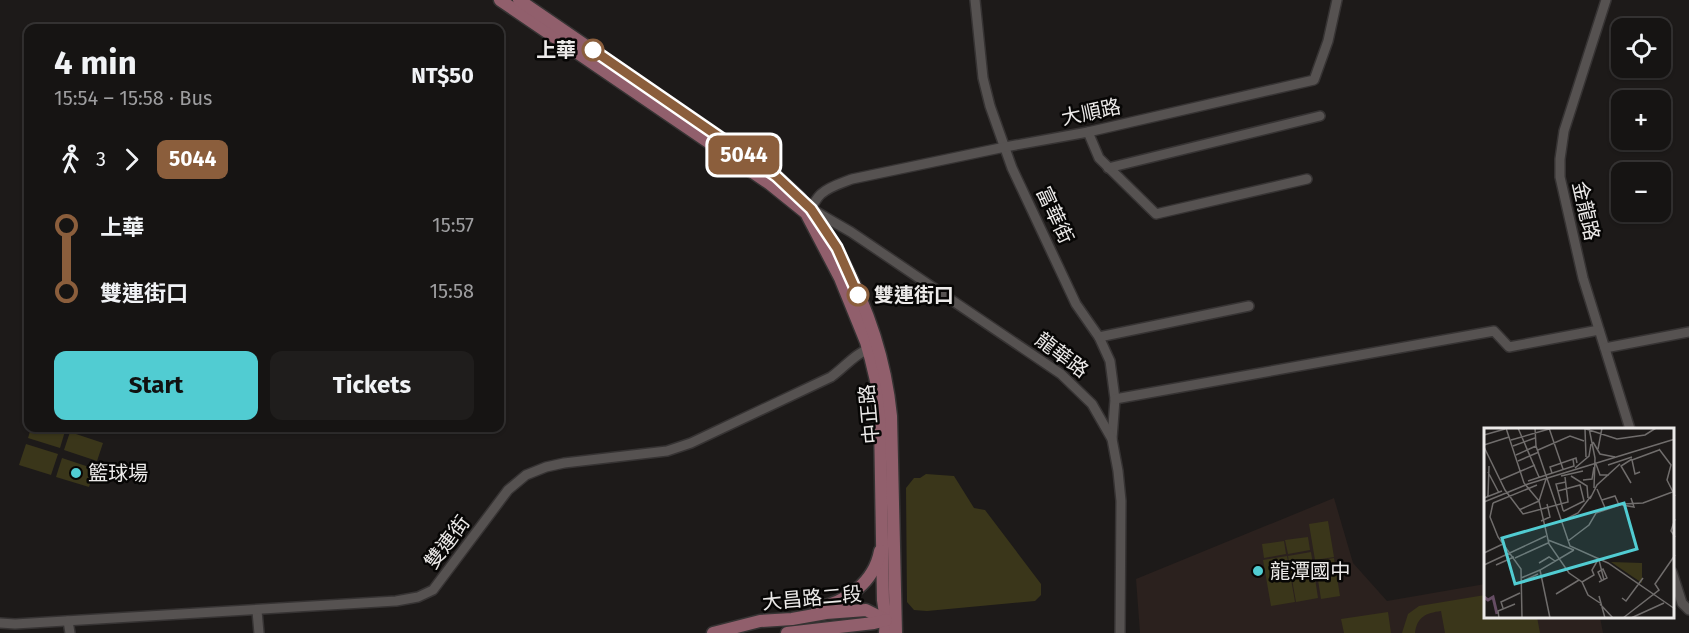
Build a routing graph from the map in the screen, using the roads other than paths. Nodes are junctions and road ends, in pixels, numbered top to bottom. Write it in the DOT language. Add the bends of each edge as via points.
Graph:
graph roads {
  1 [pos="500,0"];
  2 [pos="519,0"];
  3 [pos="975,0"];
  4 [pos="1337,0"];
  5 [pos="1606,0"];
  6 [pos="1320,116"];
  7 [pos="1088,132"];
  8 [pos="1005,147"];
  9 [pos="1108,168"];
  10 [pos="1307,179"];
  11 [pos="808,211"];
  12 [pos="1249,306"];
  13 [pos="1599,330"];
  14 [pos="1689,332"];
  15 [pos="1099,337"];
  16 [pos="873,348"];
  17 [pos="1605,348"];
  18 [pos="1115,399"];
  19 [pos="1630,428"];
  20 [pos="1112,439"];
  21 [pos="883,536"];
  22 [pos="1674,578"];
  23 [pos="1689,610"];
  24 [pos="257,611"];
  25 [pos="886,620"];
  26 [pos="68,621"];
  27 [pos="760,621"];
  28 [pos="0,623"];
  29 [pos="70,633"];
  30 [pos="259,633"];
  31 [pos="713,633"];
  32 [pos="787,633"];
  33 [pos="885,633"];
  34 [pos="896,633"];
  35 [pos="1120,633"];
  1 -- 11 [label="main road"];
  2 -- 11 [label="main road" via="776,176"];
  3 -- 8 [label="street, 富華街" via="983,78"];
  4 -- 7 [label="street, 大順路" via="1314,80"];
  5 -- 13 [label="street, 金龍路" via="1567,120 1560,159 1561,189"];
  6 -- 9 [label="street"];
  7 -- 8 [label="street, 大順路"];
  7 -- 9 [label="street" via="1099,158"];
  8 -- 11 [label="street, 大順路" via="852,179 819,195"];
  8 -- 15 [label="street, 富華街" via="1072,295"];
  9 -- 10 [label="street" via="1156,214"];
  11 -- 16 [label="main road, 中正路"];
  11 -- 20 [label="street, 龍華路" via="851,232 1061,374 1092,404"];
  12 -- 15 [label="street"];
  13 -- 17 [label="street, 金龍路"];
  13 -- 18 [label="street" via="1509,346 1494,331"];
  14 -- 17 [label="street"];
  15 -- 18 [label="street, 富華街" via="1110,361"];
  16 -- 21 [label="main road, 中正路"];
  16 -- 24 [label="street, 雙連街" via="831,377 691,443 667,451 564,463 526,475 508,490 433,590 418,597"];
  16 -- 34 [label="main road, 中正路" via="888,387 891,416"];
  17 -- 19 [label="street, 金龍路"];
  18 -- 20 [label="street, 富華街"];
  20 -- 35 [label="street, 龍華路" via="1121,501"];
  21 -- 25 [label="main road, 中正路"];
  21 -- 27 [label="main road" via="879,559 866,581 851,595 820,608"];
  22 -- 23 [label="street" via="1682,603"];
  24 -- 26 [label="street, 雙連街"];
  24 -- 30 [label="street"];
  25 -- 27 [label="main road, 大昌路二段" via="866,610"];
  25 -- 32 [label="main road, 大昌路二段"];
  25 -- 33 [label="main road, 中正路"];
  26 -- 28 [label="street, 雙連街"];
  26 -- 29 [label="street"];
  27 -- 31 [label="main road, 大昌路二段"];
}
